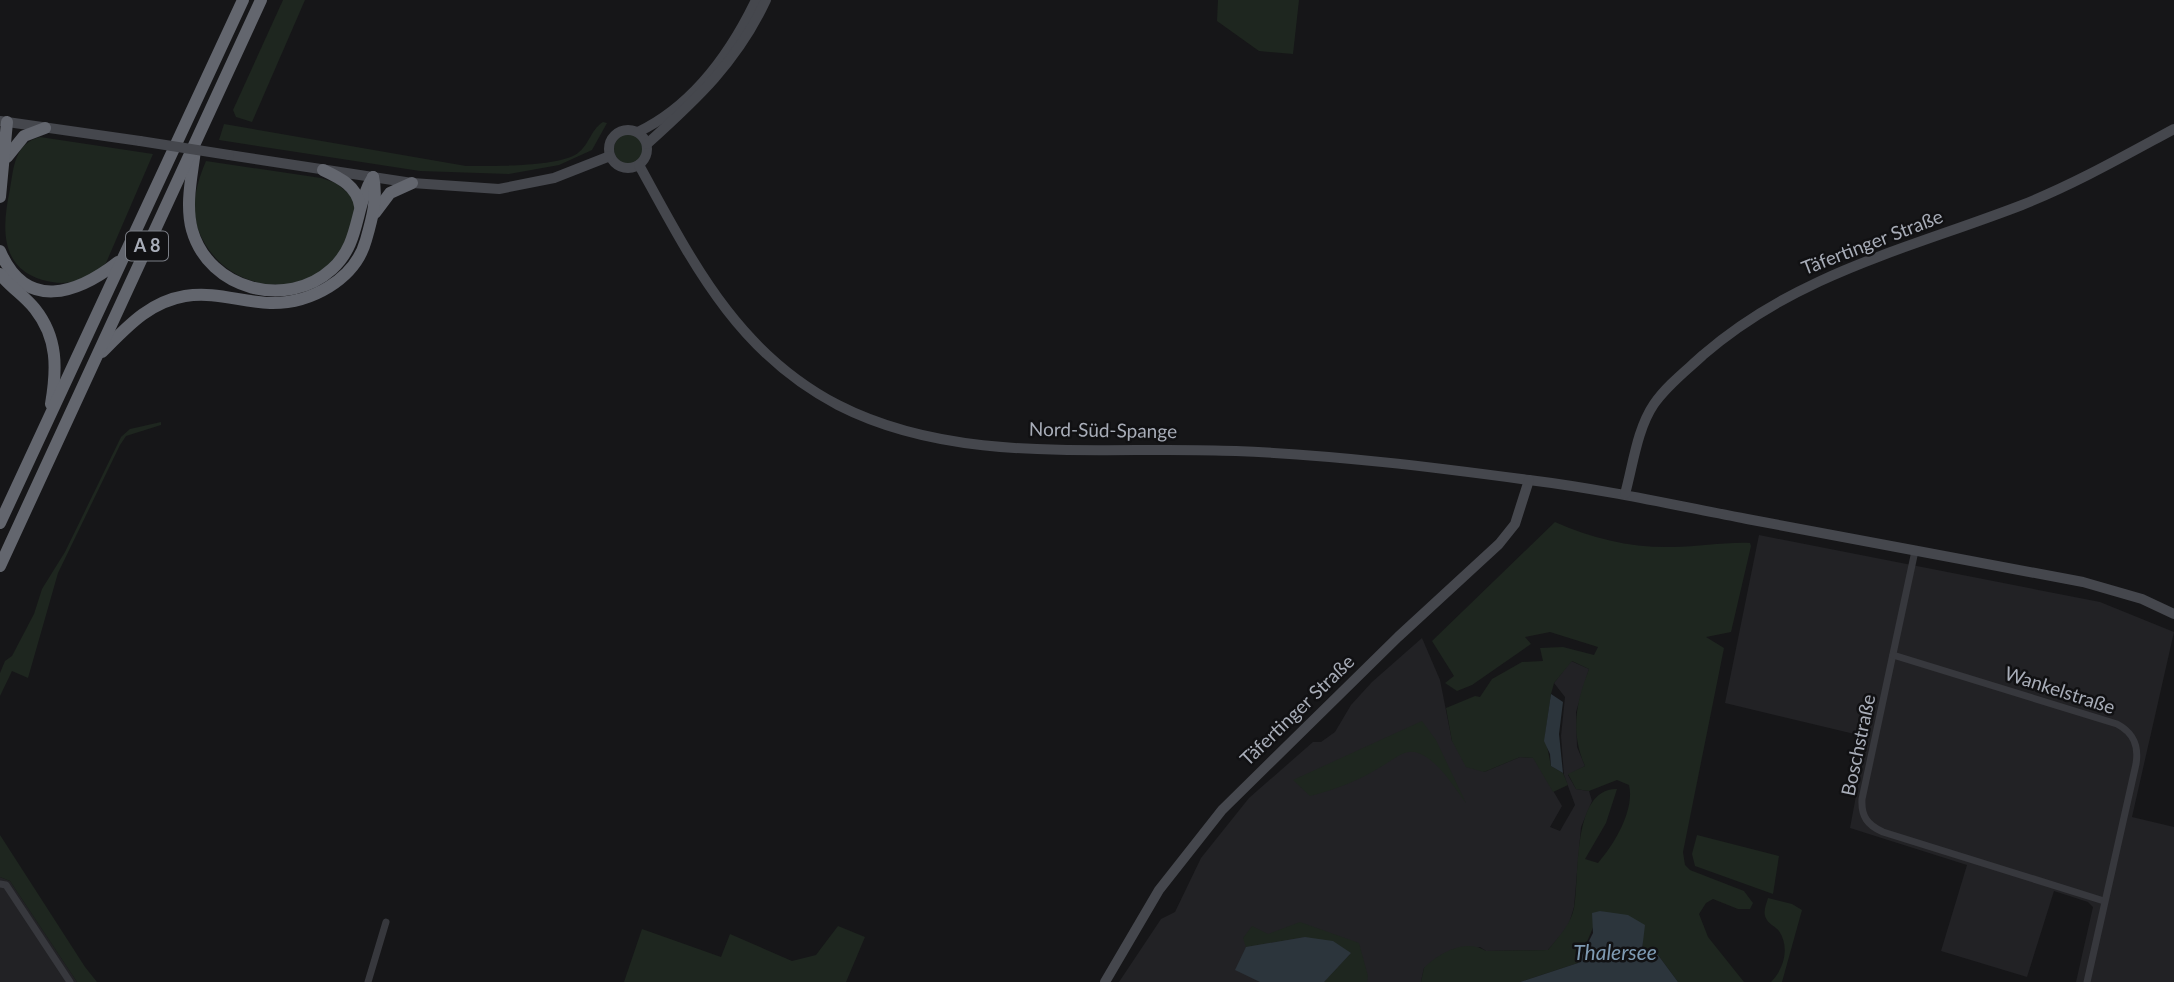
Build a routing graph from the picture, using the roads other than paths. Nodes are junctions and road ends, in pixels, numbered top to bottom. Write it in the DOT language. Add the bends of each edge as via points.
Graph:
graph roads {
  1 [pos="243,0"];
  2 [pos="261,0"];
  3 [pos="756,0"];
  4 [pos="766,0"];
  5 [pos="712,78"];
  6 [pos="2,126"];
  7 [pos="45,128"];
  8 [pos="2174,129"];
  9 [pos="638,132"];
  10 [pos="197,135"];
  11 [pos="648,144"];
  12 [pos="610,156"];
  13 [pos="6,160"];
  14 [pos="639,165"];
  15 [pos="323,170"];
  16 [pos="373,177"];
  17 [pos="412,183"];
  18 [pos="0,197"];
  19 [pos="367,214"];
  20 [pos="0,251"];
  21 [pos="121,259"];
  22 [pos="0,274"];
  23 [pos="97,357"];
  24 [pos="46,427"];
  25 [pos="1529,480"];
  26 [pos="1625,494"];
  27 [pos="0,523"];
  28 [pos="1915,551"];
  29 [pos="0,566"];
  30 [pos="2174,614"];
  31 [pos="1894,655"];
  32 [pos="0,884"];
  33 [pos="2105,901"];
  34 [pos="386,922"];
  35 [pos="71,982"];
  36 [pos="368,982"];
  37 [pos="1105,982"];
  38 [pos="2087,982"];
  1 -- 21 [label="highway, A 8"];
  2 -- 10 [label="highway, A 8"];
  3 -- 5 [label="main road"];
  4 -- 5 [label="main road" via="748,36"];
  5 -- 9 [label="main road" via="670,113"];
  5 -- 11 [label="main road"];
  6 -- 7 [label="main road"];
  6 -- 13 [label="highway"];
  7 -- 13 [label="highway" via="14,144"];
  7 -- 15 [label="main road, bridge"];
  8 -- 26 [label="main road, Täfertinger Straße" via="2089,176 2023,205 1859,262 1762,312 1720,341 1654,404"];
  9 -- 11 [label="main road"];
  9 -- 12 [label="main road" via="617,133 610,143"];
  10 -- 19 [label="highway" via="189,200 192,231 212,264 237,282 271,291 309,285 344,256"];
  10 -- 23 [label="highway, A 8"];
  11 -- 14 [label="main road"];
  12 -- 14 [label="main road" via="622,167"];
  12 -- 17 [label="main road" via="554,178 499,189"];
  13 -- 18 [label="highway"];
  14 -- 25 [label="main road, Nord-Süd-Spange" via="696,268 732,320 796,379 857,414 912,432 981,444 1237,451"];
  15 -- 16 [label="main road"];
  15 -- 19 [label="highway" via="351,187"];
  16 -- 17 [label="main road"];
  16 -- 19 [label="highway" via="375,188"];
  17 -- 19 [label="highway" via="390,193"];
  19 -- 23 [label="highway" via="363,251 351,269 327,289 284,302 216,295 163,302 144,312"];
  20 -- 21 [label="highway" via="18,277 52,292 83,286"];
  21 -- 24 [label="highway, A 8"];
  22 -- 24 [label="highway" via="35,309 50,332 56,372"];
  23 -- 29 [label="highway, A 8"];
  24 -- 27 [label="highway, A 8"];
  25 -- 26 [label="main road, Nord-Süd-Spange"];
  25 -- 37 [label="main road, Täfertinger Straße" via="1515,524 1499,544 1222,810 1160,890"];
  26 -- 28 [label="main road, Nord-Süd-Spange"];
  28 -- 30 [label="main road, Nord-Süd-Spange" via="2102,586"];
  28 -- 31 [label="street, Boschstraße"];
  31 -- 33 [label="street, Wankelstraße" via="2117,724 2132,736 2136,764"];
  31 -- 33 [label="street, Boschstraße" via="1862,799 1861,809 1872,827"];
  32 -- 35 [label="street" via="6,885"];
  33 -- 38 [label="street, Wankelstraße"];
  34 -- 36 [label="street"];
}
